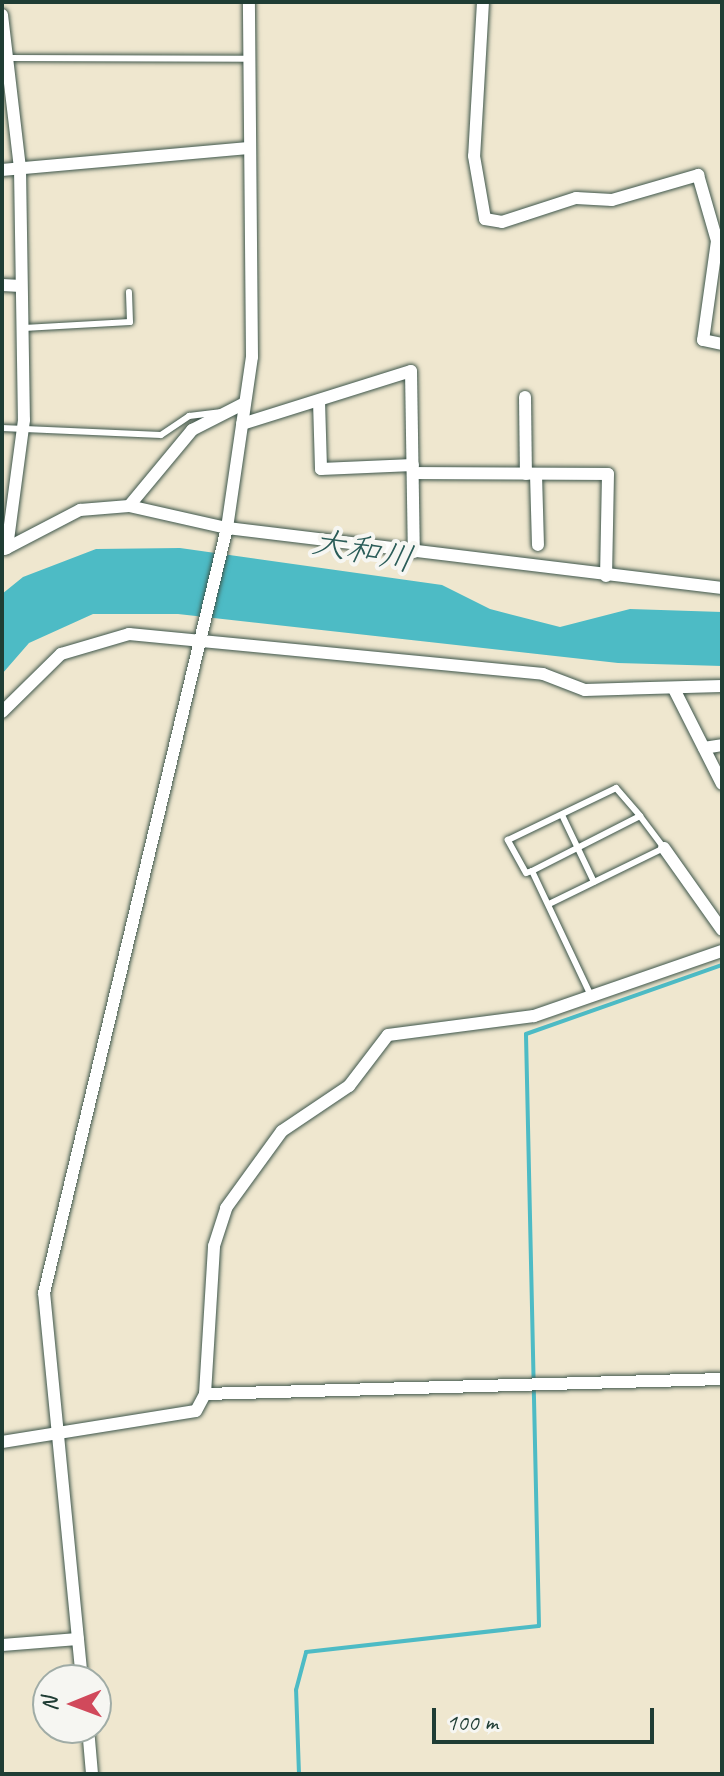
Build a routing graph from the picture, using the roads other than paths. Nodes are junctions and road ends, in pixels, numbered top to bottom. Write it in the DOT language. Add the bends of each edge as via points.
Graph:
graph roads {
  1 [pos="249,2"];
  2 [pos="483,2"];
  3 [pos="2,15"];
  4 [pos="9,58"];
  5 [pos="248,59"];
  6 [pos="248,148"];
  7 [pos="20,169"];
  8 [pos="2,170"];
  9 [pos="2,285"];
  10 [pos="21,286"];
  11 [pos="129,292"];
  12 [pos="20,328"];
  13 [pos="722,344"];
  14 [pos="525,397"];
  15 [pos="319,401"];
  16 [pos="245,403"];
  17 [pos="228,411"];
  18 [pos="242,424"];
  19 [pos="2,428"];
  20 [pos="23,430"];
  21 [pos="413,469"];
  22 [pos="531,474"];
  23 [pos="129,506"];
  24 [pos="225,534"];
  25 [pos="538,545"];
  26 [pos="4,550"];
  27 [pos="414,552"];
  28 [pos="606,576"];
  29 [pos="722,588"];
  30 [pos="206,634"];
  31 [pos="722,686"];
  32 [pos="675,691"];
  33 [pos="2,712"];
  34 [pos="722,745"];
  35 [pos="704,748"];
  36 [pos="722,784"];
  37 [pos="562,815"];
  38 [pos="640,816"];
  39 [pos="664,848"];
  40 [pos="580,850"];
  41 [pos="532,871"];
  42 [pos="594,882"];
  43 [pos="549,904"];
  44 [pos="722,930"];
  45 [pos="722,951"];
  46 [pos="592,997"];
  47 [pos="722,1379"];
  48 [pos="205,1394"];
  49 [pos="54,1429"];
  50 [pos="2,1442"];
  51 [pos="78,1639"];
  52 [pos="2,1645"];
  53 [pos="80,1664"];
  54 [pos="89,1744"];
  55 [pos="92,1774"];
  1 -- 5 [label="street"];
  2 -- 13 [label="street" via="474,156 485,219 502,222 576,198 612,200 698,175 717,241 703,340"];
  3 -- 4 [label="street"];
  4 -- 5 [label="lane"];
  4 -- 7 [label="street"];
  5 -- 6 [label="street"];
  6 -- 7 [label="street"];
  6 -- 16 [label="street" via="252,357"];
  7 -- 8 [label="street"];
  7 -- 10 [label="street"];
  9 -- 10 [label="street"];
  10 -- 12 [label="street"];
  11 -- 12 [label="lane" via="130,322"];
  12 -- 20 [label="street"];
  14 -- 22 [label="street"];
  15 -- 18 [label="street"];
  15 -- 21 [label="street" via="321,469"];
  15 -- 21 [label="street" via="411,371"];
  16 -- 17 [label="street"];
  16 -- 18 [label="street"];
  17 -- 20 [label="lane" via="189,416 161,435"];
  17 -- 23 [label="street" via="192,430"];
  18 -- 24 [label="street"];
  19 -- 20 [label="lane"];
  20 -- 26 [label="street"];
  21 -- 22 [label="street"];
  21 -- 27 [label="street"];
  22 -- 25 [label="street"];
  22 -- 28 [label="street" via="608,474"];
  23 -- 24 [label="street"];
  23 -- 26 [label="street" via="80,510"];
  24 -- 27 [label="street"];
  24 -- 30 [label="street"];
  27 -- 28 [label="street"];
  28 -- 29 [label="street"];
  30 -- 32 [label="street" via="543,674 585,690"];
  30 -- 33 [label="street" via="129,634 88,643 61,654"];
  30 -- 49 [label="street" via="44,1293"];
  31 -- 32 [label="street"];
  32 -- 35 [label="street"];
  34 -- 35 [label="street"];
  35 -- 36 [label="street"];
  37 -- 38 [label="lane" via="616,788"];
  37 -- 40 [label="lane"];
  37 -- 41 [label="lane" via="508,840 526,873"];
  38 -- 39 [label="lane"];
  38 -- 40 [label="lane"];
  39 -- 42 [label="lane"];
  39 -- 44 [label="street"];
  40 -- 41 [label="lane"];
  40 -- 42 [label="lane"];
  41 -- 43 [label="lane"];
  42 -- 43 [label="lane"];
  43 -- 46 [label="lane"];
  45 -- 46 [label="street"];
  46 -- 48 [label="street" via="534,1016 388,1035 349,1086 282,1131 216,1231"];
  47 -- 48 [label="street"];
  48 -- 49 [label="street" via="196,1411 184,1414"];
  49 -- 50 [label="street"];
  49 -- 51 [label="street"];
  51 -- 52 [label="street"];
  51 -- 53 [label="street"];
  54 -- 55 [label="street"];
}
